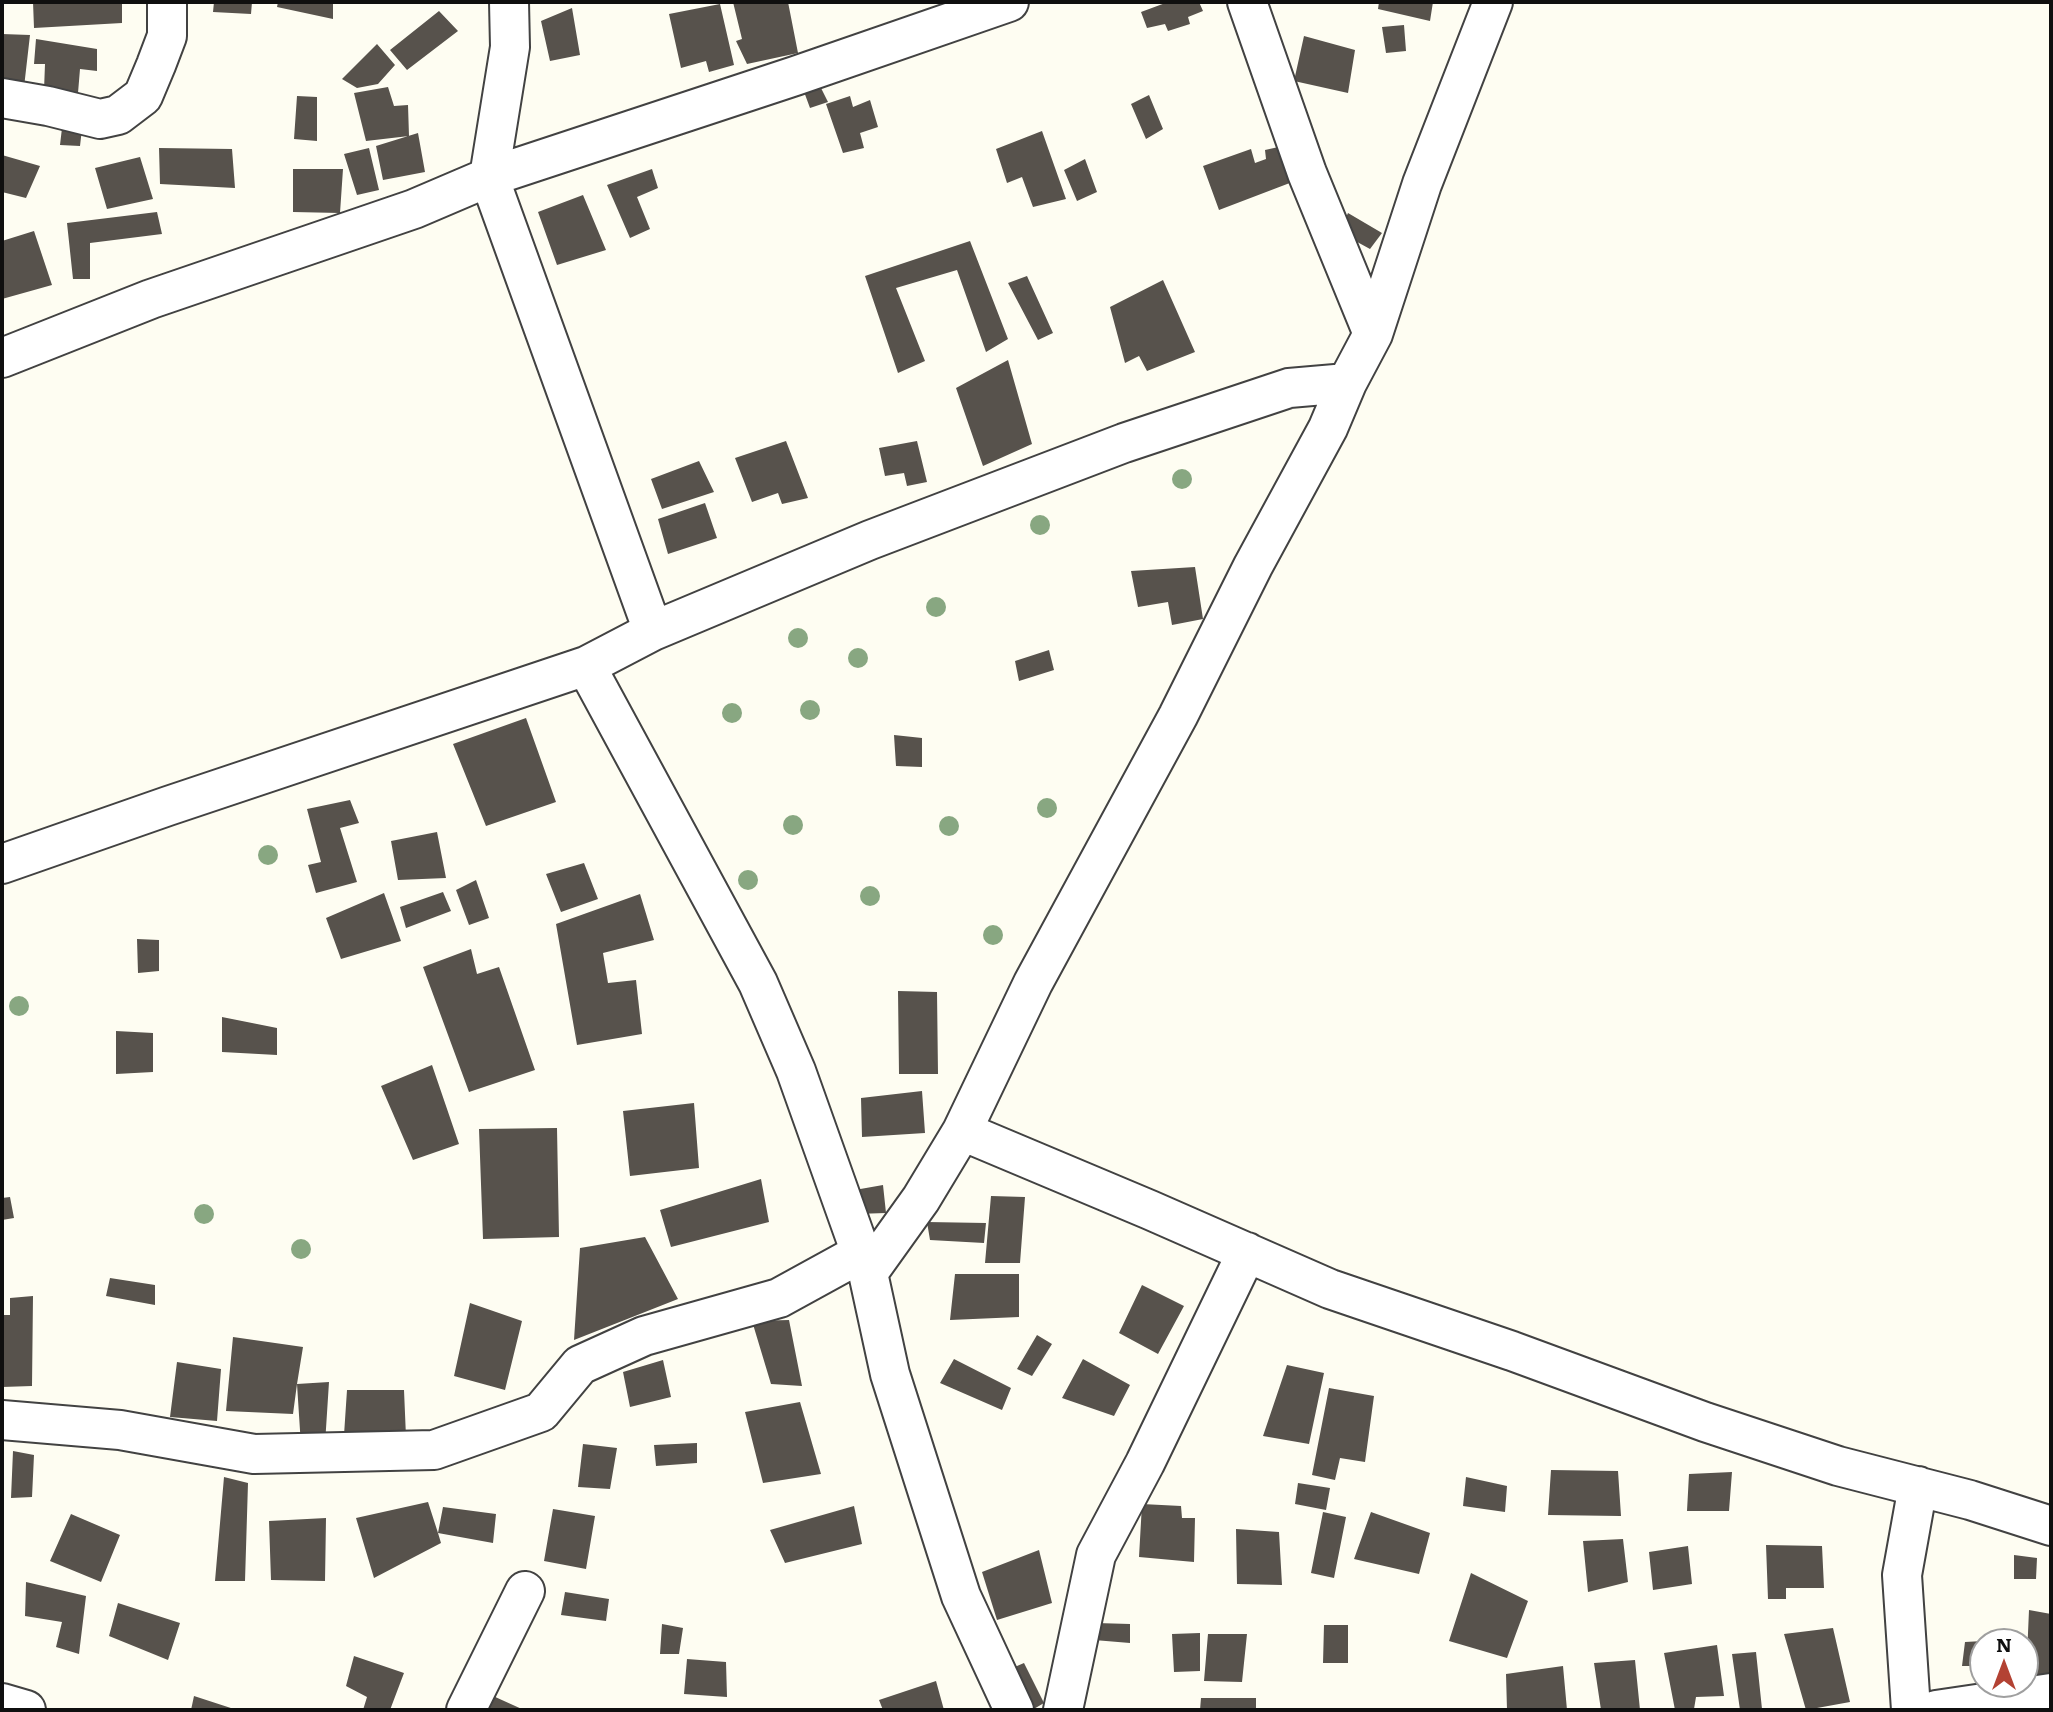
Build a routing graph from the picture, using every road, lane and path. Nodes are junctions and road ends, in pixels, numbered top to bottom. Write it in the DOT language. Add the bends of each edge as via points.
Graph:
graph roads {
  1 [pos="167,2"];
  2 [pos="509,2"];
  3 [pos="1009,2"];
  4 [pos="1247,2"];
  5 [pos="1493,2"];
  6 [pos="2,98"];
  7 [pos="489,177"];
  8 [pos="1373,334"];
  9 [pos="2,359"];
  10 [pos="1347,383"];
  11 [pos="653,631"];
  12 [pos="586,666"];
  13 [pos="2,864"];
  14 [pos="962,1131"];
  15 [pos="1247,1252"];
  16 [pos="864,1263"];
  17 [pos="2,1420"];
  18 [pos="1918,1486"];
  19 [pos="2051,1526"];
  20 [pos="525,1591"];
  21 [pos="2051,1692"];
  22 [pos="2,1703"];
  23 [pos="26,1710"];
  24 [pos="466,1710"];
  25 [pos="1014,1710"];
  26 [pos="1063,1710"];
  27 [pos="1911,1710"];
  28 [pos="1936,1710"];
  1 -- 6 [label="street" via="167,36 143,96 118,115 100,119"];
  2 -- 7 [label="street" via="510,47"];
  3 -- 7 [label="street"];
  4 -- 8 [label="street" via="1307,173"];
  5 -- 8 [label="street" via="1422,184"];
  7 -- 9 [label="street" via="414,209 151,299"];
  7 -- 11 [label="street"];
  8 -- 10 [label="street"];
  10 -- 11 [label="street" via="1289,388 1124,443 870,540"];
  10 -- 14 [label="street" via="1178,716 1033,983"];
  11 -- 12 [label="street"];
  12 -- 13 [label="street"];
  12 -- 16 [label="street" via="758,984 796,1070"];
  14 -- 15 [label="street"];
  14 -- 16 [label="street" via="921,1199"];
  15 -- 18 [label="street" via="1330,1289 1705,1422 1838,1466"];
  15 -- 26 [label="street" via="1146,1463 1096,1555"];
  16 -- 17 [label="street" via="779,1298 644,1336 580,1366 541,1412 434,1450 254,1454 120,1430"];
  16 -- 25 [label="street" via="890,1374 957,1583"];
  18 -- 19 [label="street"];
  18 -- 27 [label="street" via="1902,1575"];
  20 -- 24 [label="street"];
  21 -- 28 [label="street"];
  22 -- 23 [label="street"];
}
